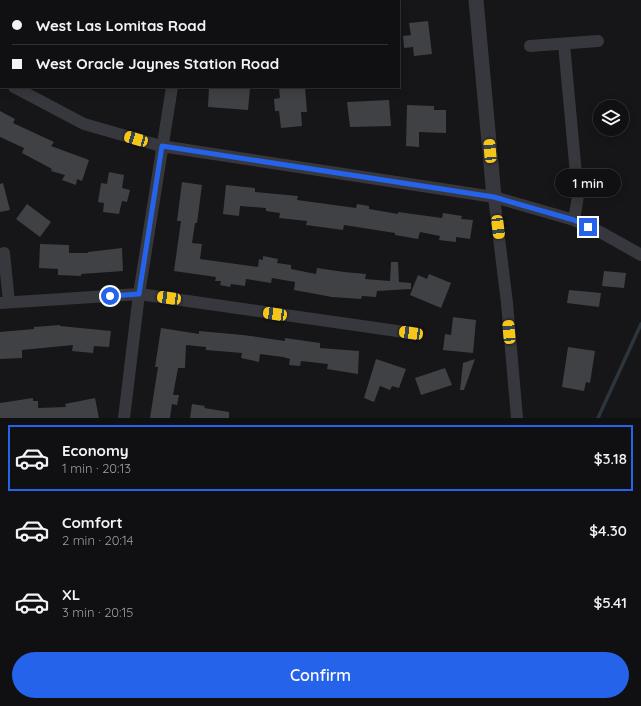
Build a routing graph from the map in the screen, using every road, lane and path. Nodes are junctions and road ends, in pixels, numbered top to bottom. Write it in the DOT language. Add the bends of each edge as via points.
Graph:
graph roads {
  1 [pos="476,0"];
  2 [pos="598,41"];
  3 [pos="564,44"];
  4 [pos="530,46"];
  5 [pos="16,88"];
  6 [pos="172,88"];
  7 [pos="162,146"];
  8 [pos="494,197"];
  9 [pos="574,220"];
  10 [pos="4,253"];
  11 [pos="641,254"];
  12 [pos="139,294"];
  13 [pos="4,302"];
  14 [pos="411,333"];
  15 [pos="124,418"];
  16 [pos="517,418"];
  1 -- 8 [label="street"];
  2 -- 3 [label="street"];
  3 -- 4 [label="street"];
  3 -- 9 [label="street" via="578,196"];
  5 -- 7 [label="street" via="84,124"];
  6 -- 7 [label="street"];
  7 -- 8 [label="street"];
  7 -- 12 [label="street"];
  8 -- 9 [label="street"];
  8 -- 16 [label="street"];
  9 -- 11 [label="street"];
  10 -- 13 [label="street"];
  12 -- 13 [label="street"];
  12 -- 14 [label="street"];
  12 -- 15 [label="street"];
}
